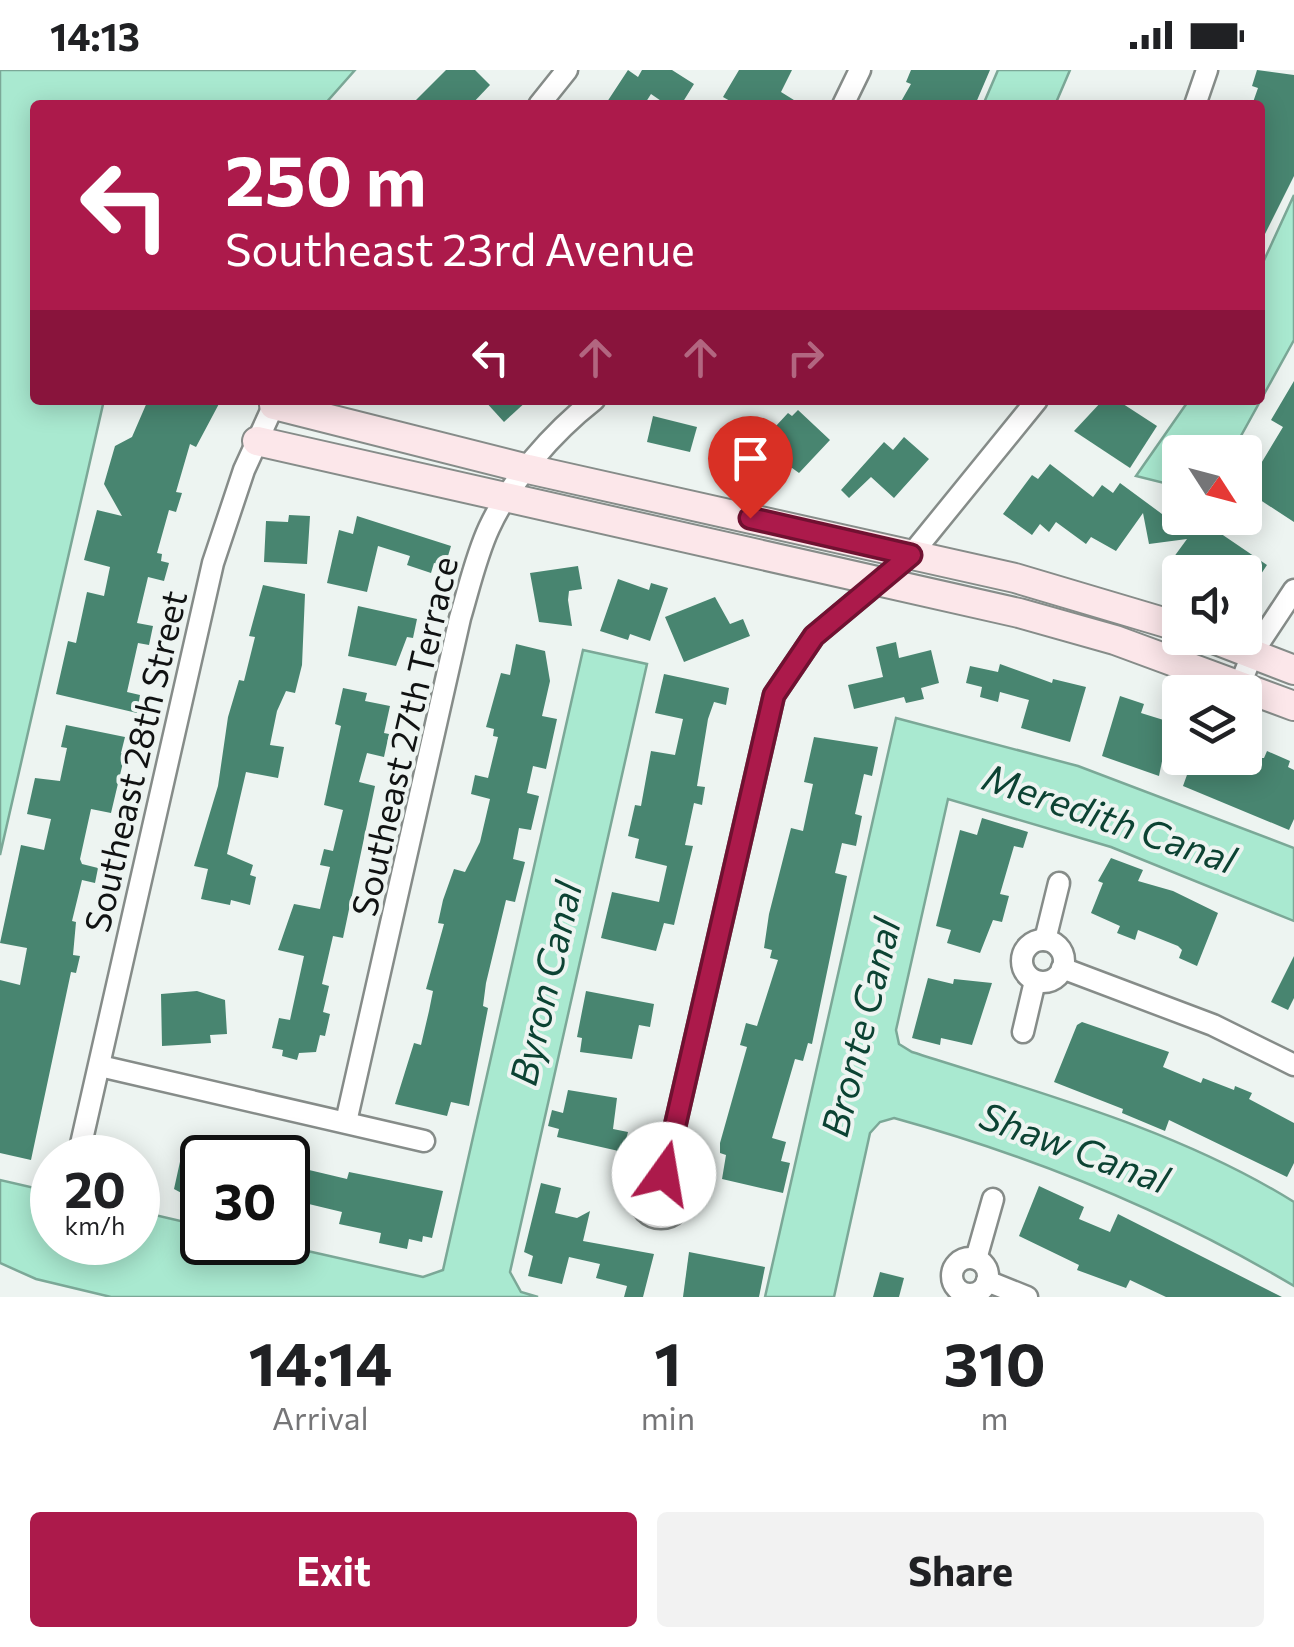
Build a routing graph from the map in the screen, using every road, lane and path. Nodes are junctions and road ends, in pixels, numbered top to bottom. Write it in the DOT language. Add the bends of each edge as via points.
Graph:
graph roads {
  1 [pos="567,70"];
  2 [pos="860,70"];
  3 [pos="1207,70"];
  4 [pos="544,100"];
  5 [pos="845,100"];
  6 [pos="1197,100"];
  7 [pos="274,405"];
  8 [pos="283,405"];
  9 [pos="588,405"];
  10 [pos="1032,405"];
  11 [pos="257,442"];
  12 [pos="528,469"];
  13 [pos="508,498"];
  14 [pos="911,555"];
  15 [pos="880,581"];
  16 [pos="1294,590"];
  17 [pos="1162,622"];
  18 [pos="1262,638"];
  19 [pos="1260,655"];
  20 [pos="1294,670"];
  21 [pos="1214,675"];
  22 [pos="1262,693"];
  23 [pos="1294,706"];
  24 [pos="1059,883"];
  25 [pos="1045,940"];
  26 [pos="1062,968"];
  27 [pos="1035,981"];
  28 [pos="1023,1032"];
  29 [pos="1294,1064"];
  30 [pos="100,1066"];
  31 [pos="346,1122"];
  32 [pos="83,1135"];
  33 [pos="424,1142"];
  34 [pos="664,1174"];
  35 [pos="992,1199"];
  36 [pos="976,1259"];
  37 [pos="987,1281"];
  38 [pos="965,1295"];
  39 [pos="1027,1297"];
  1 -- 4 [label="street"];
  2 -- 5 [label="street"];
  3 -- 6 [label="street"];
  7 -- 11 [label="street, Southeast 28th Street"];
  8 -- 12 [label="street"];
  9 -- 12 [label="street, Southeast 27th Terrace"];
  10 -- 14 [label="street"];
  11 -- 13 [label="street"];
  11 -- 30 [label="street, Southeast 28th Street" via="214,563"];
  12 -- 13 [label="street, Southeast 27th Terrace"];
  12 -- 14 [label="street"];
  13 -- 15 [label="street"];
  13 -- 31 [label="street, Southeast 27th Terrace" via="490,526 460,618"];
  14 -- 15 [label="street"];
  14 -- 17 [label="street"];
  15 -- 21 [label="street" via="1115,640"];
  15 -- 34 [label="street" via="814,636 774,695"];
  16 -- 18 [label="street"];
  19 -- 20 [label="street"];
  22 -- 23 [label="street"];
  24 -- 25 [label="street"];
  25 -- 26 [label="street" via="1060,950"];
  25 -- 27 [label="street" via="1024,953 1022,966"];
  26 -- 27 [label="street" via="1054,978"];
  26 -- 29 [label="street"];
  27 -- 28 [label="street"];
  30 -- 31 [label="street"];
  30 -- 32 [label="street, Southeast 28th Street"];
  31 -- 33 [label="street"];
  35 -- 36 [label="street"];
  36 -- 37 [label="street"];
  36 -- 38 [label="street" via="953,1268 954,1284"];
  37 -- 38 [label="street"];
  37 -- 39 [label="street"];
}
